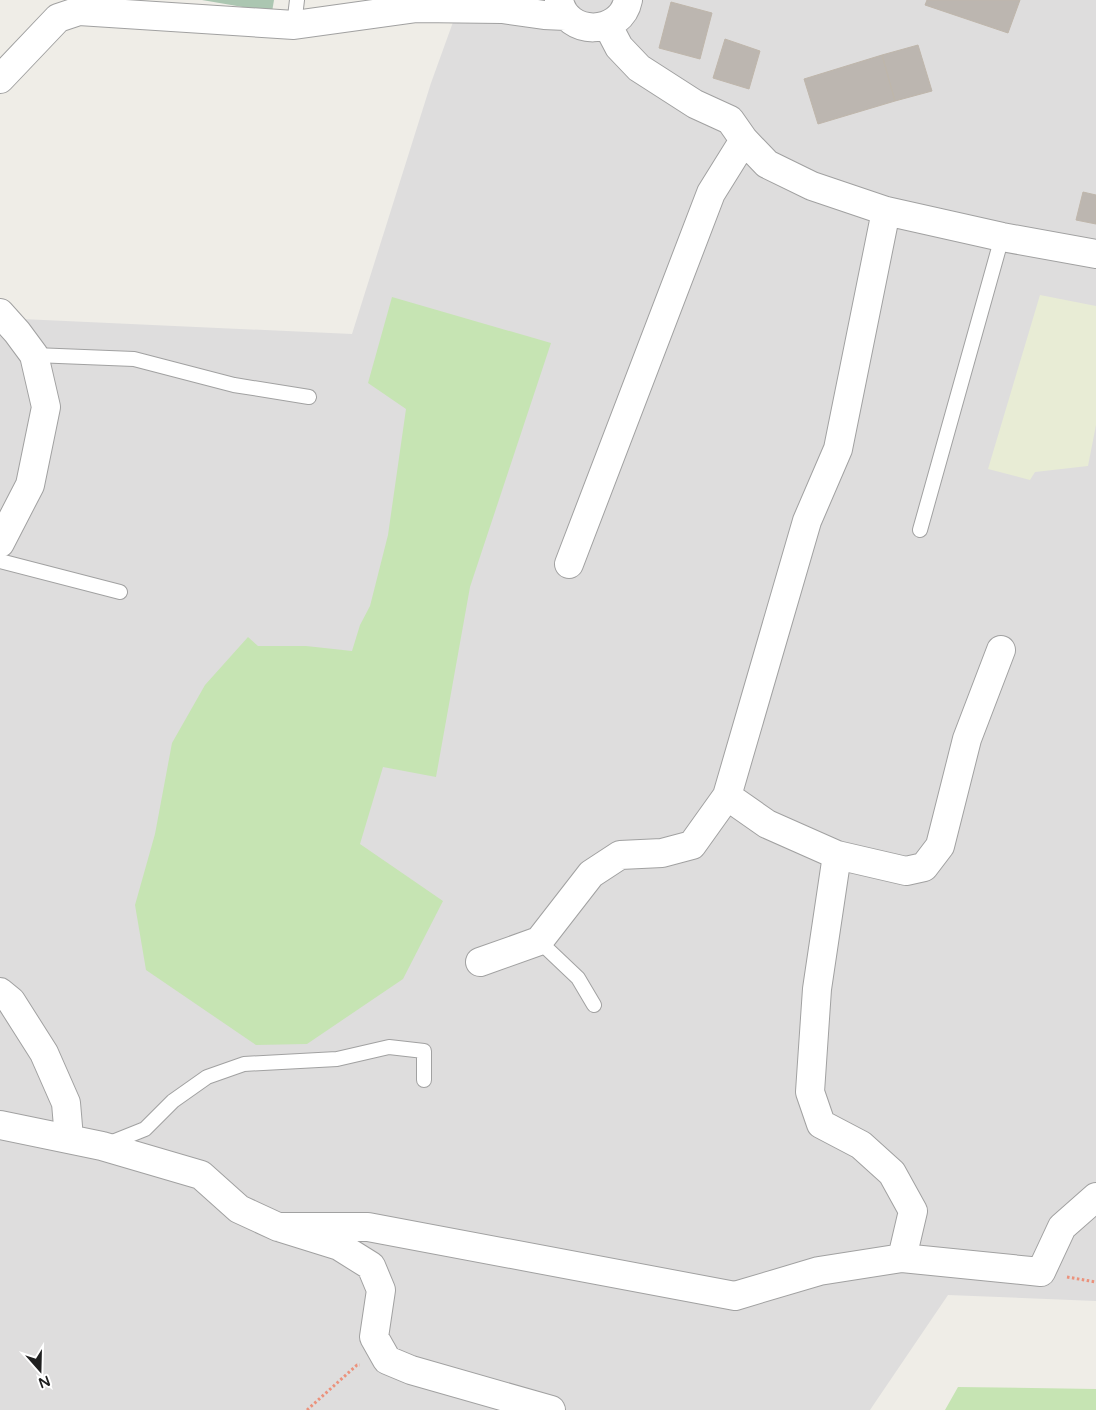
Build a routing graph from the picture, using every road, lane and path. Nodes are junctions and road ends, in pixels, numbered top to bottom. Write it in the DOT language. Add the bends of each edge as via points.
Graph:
graph roads {
  1 [pos="532,0"];
  2 [pos="628,0"];
  3 [pos="563,8"];
  4 [pos="502,9"];
  5 [pos="296,13"];
  6 [pos="608,26"];
  7 [pos="0,79"];
  8 [pos="744,140"];
  9 [pos="886,211"];
  10 [pos="1002,237"];
  11 [pos="1096,254"];
  12 [pos="0,313"];
  13 [pos="34,355"];
  14 [pos="309,398"];
  15 [pos="920,530"];
  16 [pos="0,543"];
  17 [pos="0,561"];
  18 [pos="569,564"];
  19 [pos="120,592"];
  20 [pos="1001,650"];
  21 [pos="727,796"];
  22 [pos="837,855"];
  23 [pos="540,940"];
  24 [pos="480,962"];
  25 [pos="0,992"];
  26 [pos="594,1005"];
  27 [pos="424,1080"];
  28 [pos="0,1125"];
  29 [pos="69,1138"];
  30 [pos="102,1146"];
  31 [pos="1096,1197"];
  32 [pos="278,1227"];
  33 [pos="902,1258"];
  34 [pos="387,1360"];
  35 [pos="520,1406"];
  36 [pos="307,1410"];
  37 [pos="551,1410"];
  1 -- 4 [label="street"];
  2 -- 6 [label="street" via="624,13"];
  3 -- 4 [label="street" via="544,15"];
  3 -- 6 [label="street" via="574,23 585,28"];
  4 -- 5 [label="street" via="417,8"];
  5 -- 7 [label="street" via="79,10 58,18"];
  6 -- 8 [label="street" via="619,47 640,68 695,104 730,120"];
  8 -- 9 [label="street" via="767,164 812,186"];
  8 -- 18 [label="street" via="711,193"];
  9 -- 10 [label="street"];
  9 -- 21 [label="street" via="838,449 807,521"];
  10 -- 11 [label="street"];
  10 -- 15 [label="lane"];
  12 -- 13 [label="street"];
  13 -- 14 [label="lane" via="134,360 234,385"];
  13 -- 16 [label="street" via="46,407 30,485"];
  17 -- 19 [label="lane"];
  20 -- 22 [label="street" via="967,739 940,846 924,866 906,871"];
  21 -- 22 [label="street" via="767,824"];
  21 -- 23 [label="street" via="692,846 620,855 592,874"];
  22 -- 33 [label="street" via="817,989 810,1092 821,1124 861,1146 892,1173 913,1211"];
  23 -- 24 [label="street"];
  23 -- 26 [label="lane" via="578,978"];
  25 -- 29 [label="street" via="11,1001 44,1053 66,1103"];
  27 -- 30 [label="lane" via="424,1051 389,1047 337,1059 244,1064 206,1077 172,1101 145,1129"];
  28 -- 29 [label="street"];
  29 -- 30 [label="street"];
  30 -- 32 [label="street" via="201,1175 239,1209"];
  31 -- 33 [label="street" via="1062,1227 1041,1272"];
  32 -- 33 [label="street" via="368,1227 735,1296 819,1272"];
  32 -- 34 [label="street" via="339,1246 371,1266 381,1290 374,1337"];
  34 -- 35 [label="street"];
  34 -- 36 [label="path" via="357,1365"];
  35 -- 37 [label="street"];
}
